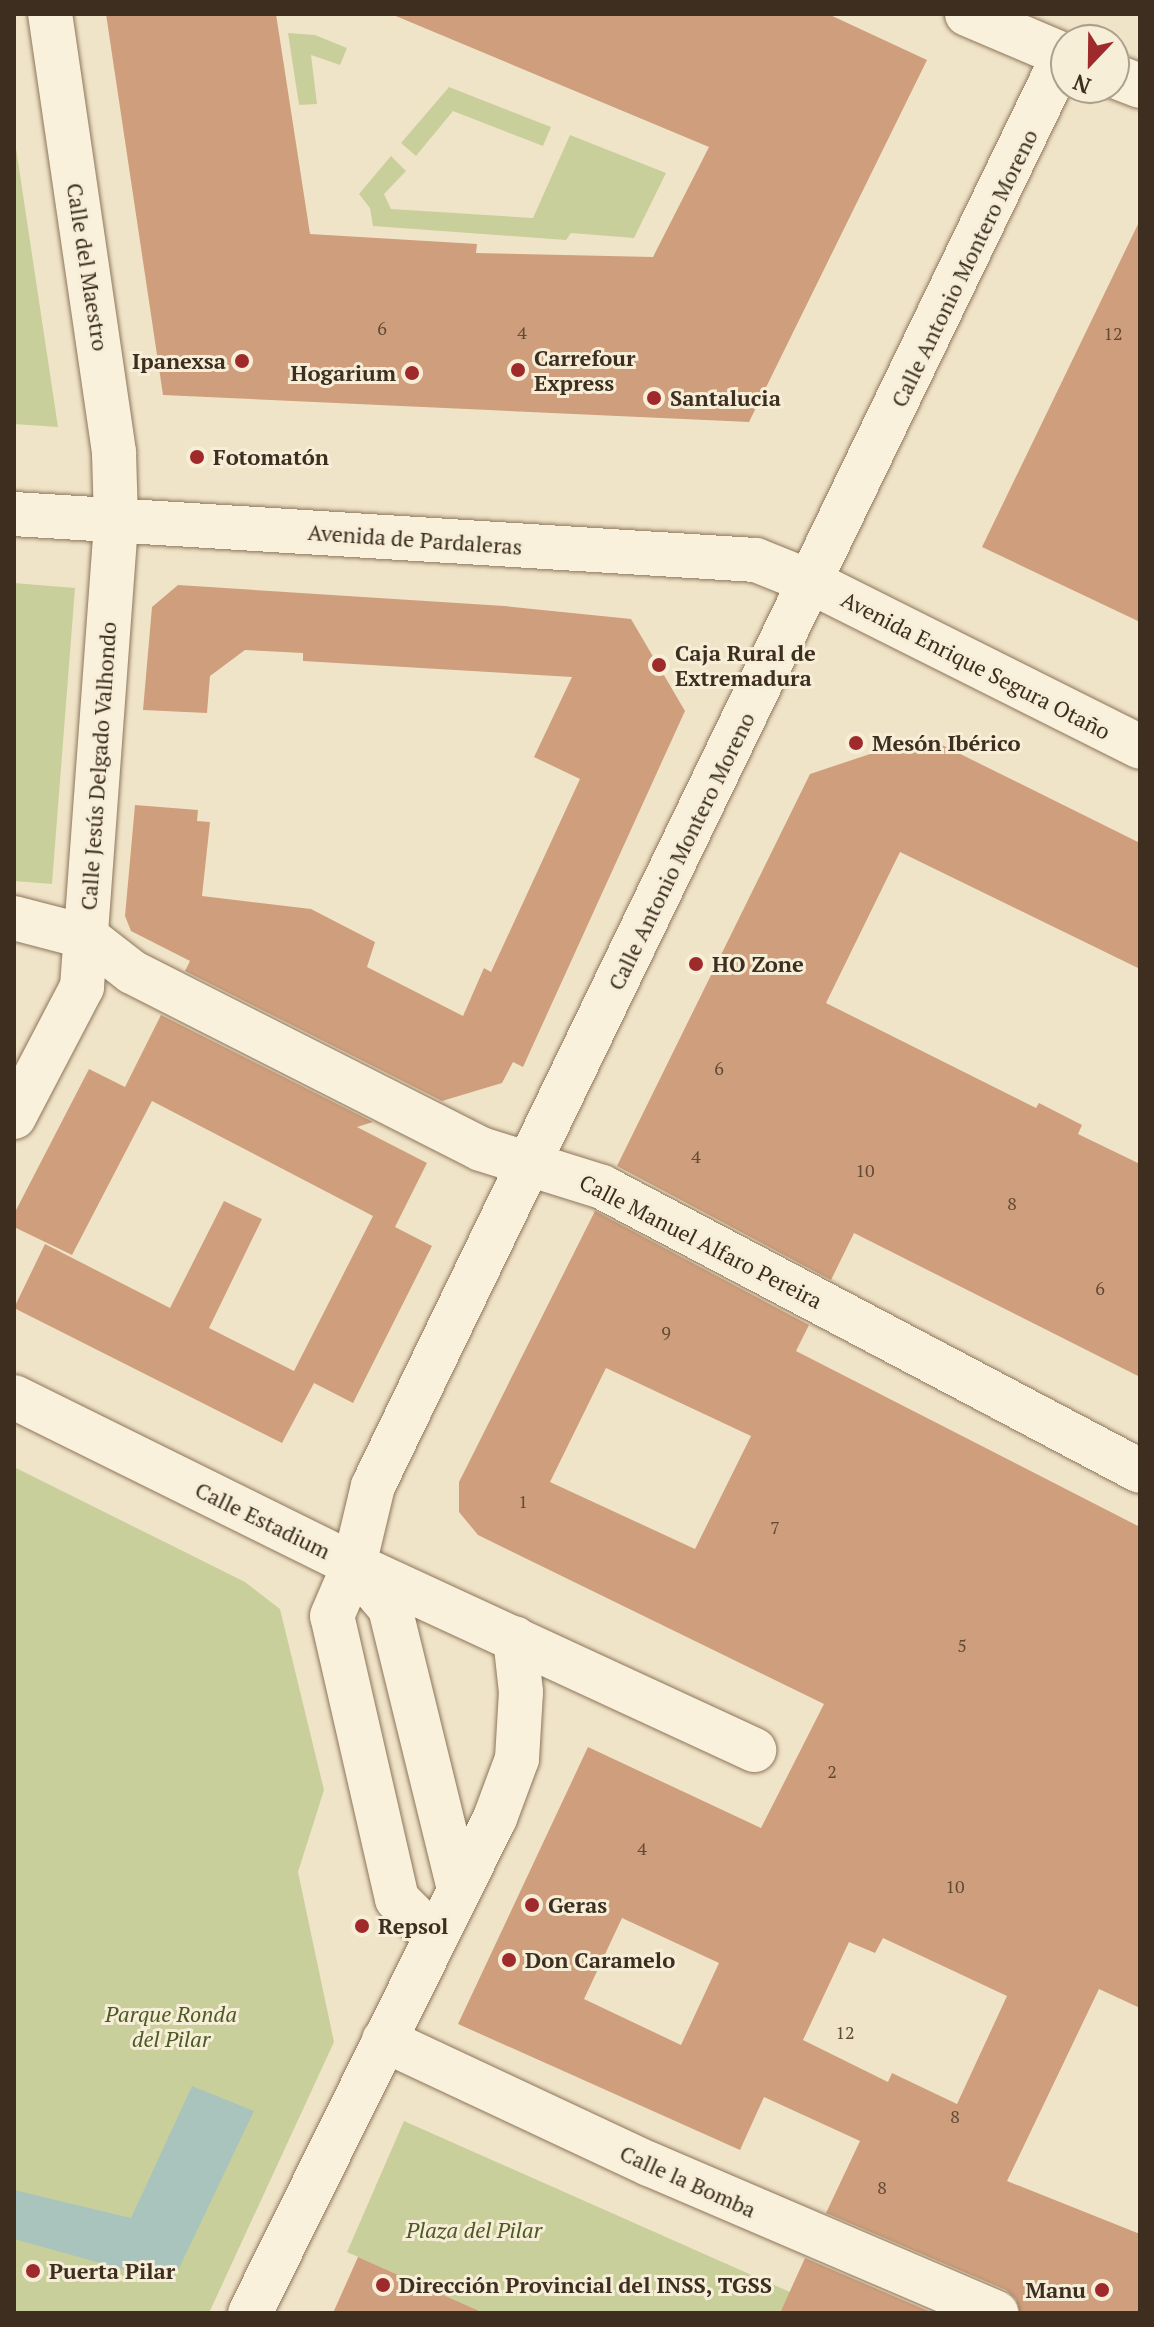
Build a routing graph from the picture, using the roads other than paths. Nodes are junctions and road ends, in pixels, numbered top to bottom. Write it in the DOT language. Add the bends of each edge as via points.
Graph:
graph roads {
  1 [pos="50,14"];
  2 [pos="967,14"];
  3 [pos="1050,50"];
  4 [pos="1050,87"];
  5 [pos="14,514"];
  6 [pos="116,520"];
  7 [pos="811,582"];
  8 [pos="1140,747"];
  9 [pos="14,918"];
  10 [pos="87,937"];
  11 [pos="14,1117"];
  12 [pos="532,1161"];
  13 [pos="14,1397"];
  14 [pos="1140,1471"];
  15 [pos="354,1565"];
  16 [pos="515,1638"];
  17 [pos="754,1750"];
  18 [pos="459,1888"];
  19 [pos="434,1936"];
  20 [pos="384,2040"];
  21 [pos="250,2313"];
  22 [pos="996,2313"];
  1 -- 6 [label="street, Calle del Maestro" via="114,452"];
  2 -- 3 [label="street"];
  4 -- 7 [label="street, Calle Antonio Montero Moreno"];
  5 -- 6 [label="street, Avenida de Pardaleras"];
  6 -- 7 [label="street, Avenida de Pardaleras" via="756,560"];
  6 -- 10 [label="street, Calle Jesús Delgado Valhondo" via="86,889"];
  7 -- 8 [label="street, Avenida Enrique Segura Otaño"];
  7 -- 12 [label="street, Calle Antonio Montero Moreno"];
  9 -- 10 [label="street, Calle Jesús Delgado Valhondo"];
  10 -- 11 [label="street" via="82,987"];
  10 -- 12 [label="street, Calle Manuel Alfaro Pereira" via="132,972 481,1149"];
  12 -- 14 [label="street, Calle Manuel Alfaro Pereira" via="602,1187"];
  12 -- 15 [label="street, Calle Antonio Montero Moreno" via="373,1486"];
  13 -- 15 [label="street, Calle Estadium"];
  15 -- 16 [label="street, Calle Estadium"];
  15 -- 18 [label="street" via="390,1608"];
  15 -- 19 [label="street" via="332,1616 397,1899"];
  16 -- 17 [label="street"];
  16 -- 18 [label="street" via="521,1692 517,1759 495,1818"];
  18 -- 19 [label="street"];
  19 -- 20 [label="street"];
  20 -- 21 [label="street"];
  20 -- 22 [label="street, Calle la Bomba" via="649,2164"];
}
